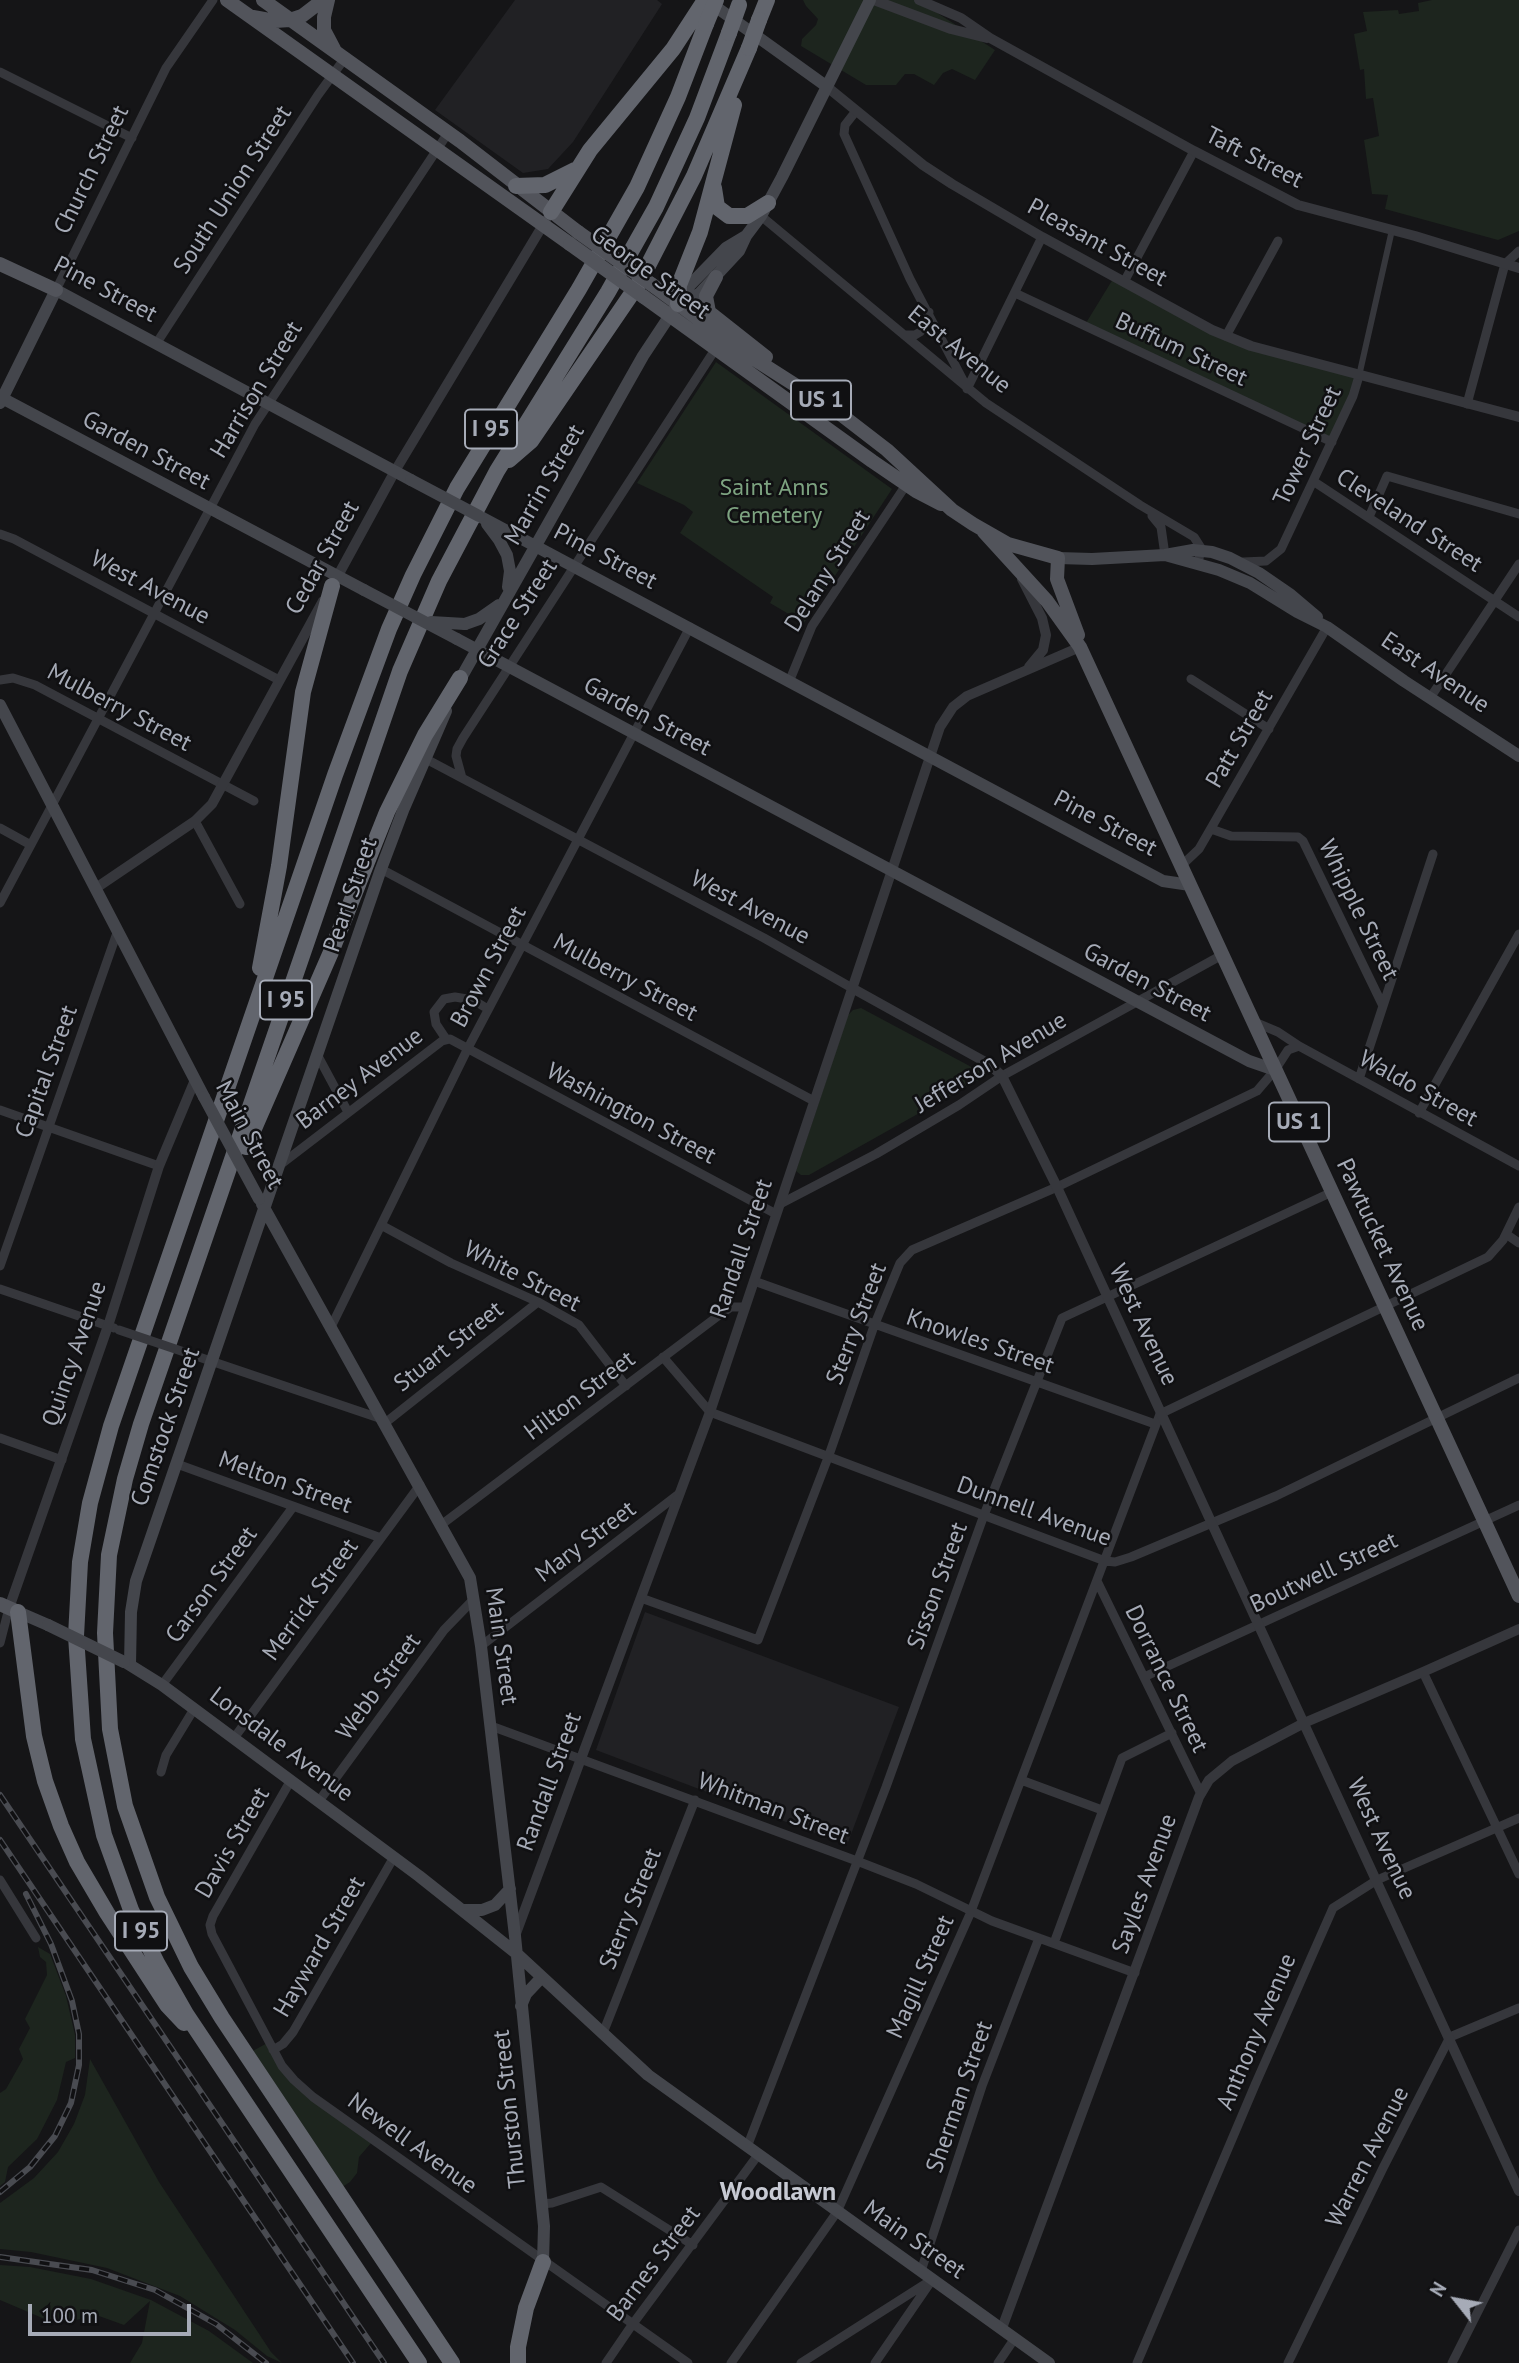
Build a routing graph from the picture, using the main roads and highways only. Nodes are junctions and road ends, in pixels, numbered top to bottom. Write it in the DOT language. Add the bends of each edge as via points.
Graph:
graph roads {
  1 [pos="227,0"];
  2 [pos="263,0"];
  3 [pos="326,0"];
  4 [pos="716,0"];
  5 [pos="741,0"];
  6 [pos="767,0"];
  7 [pos="872,0"];
  8 [pos="704,9"];
  9 [pos="248,16"];
  10 [pos="290,20"];
  11 [pos="749,48"];
  12 [pos="341,56"];
  13 [pos="826,86"];
  14 [pos="577,169"];
  15 [pos="715,181"];
  16 [pos="516,186"];
  17 [pos="764,209"];
  18 [pos="547,219"];
  19 [pos="746,236"];
  20 [pos="0,264"];
  21 [pos="716,277"];
  22 [pos="56,290"];
  23 [pos="674,310"];
  24 [pos="720,343"];
  25 [pos="816,397"];
  26 [pos="1,399"];
  27 [pos="497,471"];
  28 [pos="952,510"];
  29 [pos="479,516"];
  30 [pos="984,531"];
  31 [pos="535,545"];
  32 [pos="1058,558"];
  33 [pos="1200,558"];
  34 [pos="335,581"];
  35 [pos="505,598"];
  36 [pos="417,619"];
  37 [pos="1327,627"];
  38 [pos="1080,647"];
  39 [pos="476,649"];
  40 [pos="460,678"];
  41 [pos="0,705"];
  42 [pos="1519,756"];
  43 [pos="1190,885"];
  44 [pos="248,1027"];
  45 [pos="1275,1070"];
  46 [pos="261,1203"];
  47 [pos="199,1255"];
  48 [pos="1519,1596"];
  49 [pos="9,1608"];
  50 [pos="127,1663"];
  51 [pos="510,1889"];
  52 [pos="463,1910"];
  53 [pos="516,1953"];
  54 [pos="542,1977"];
  55 [pos="521,2006"];
  56 [pos="218,2062"];
  57 [pos="543,2262"];
  58 [pos="419,2363"];
  59 [pos="453,2363"];
  60 [pos="518,2363"];
  61 [pos="1049,2363"];
  1 -- 9 [label="main road, George Street"];
  2 -- 10 [label="main road, George Street"];
  3 -- 10 [label="main road"];
  3 -- 12 [label="main road" via="324,30"];
  4 -- 8 [label="highway, I 95, bridge"];
  5 -- 27 [label="highway, I 95, bridge" via="685,145 647,224"];
  6 -- 11 [label="highway, bridge"];
  7 -- 13 [label="main road"];
  8 -- 13 [label="main road, Pleasant Street"];
  8 -- 14 [label="highway"];
  8 -- 44 [label="highway, I 95" via="663,133 618,223 476,454 404,593 361,701"];
  9 -- 10 [label="main road"];
  9 -- 18 [label="main road, George Street" via="436,150"];
  10 -- 12 [label="main road, George Street"];
  11 -- 15 [label="highway"];
  11 -- 27 [label="highway" via="694,176 639,283 531,441"];
  12 -- 16 [label="main road, George Street"];
  13 -- 17 [label="main road"];
  14 -- 16 [label="highway" via="545,185"];
  14 -- 18 [label="highway"];
  15 -- 17 [label="highway" via="720,211 747,216"];
  15 -- 23 [label="highway"];
  16 -- 18 [label="main road, George Street"];
  17 -- 19 [label="main road"];
  18 -- 23 [label="main road, George Street, bridge"];
  19 -- 21 [label="main road"];
  19 -- 23 [label="main road" via="720,254 690,285"];
  20 -- 22 [label="main road, Pine Street"];
  21 -- 23 [label="main road"];
  21 -- 25 [label="main road" via="706,296 709,312"];
  22 -- 26 [label="main road, Church Street"];
  22 -- 29 [label="main road, Pine Street, bridge"];
  23 -- 24 [label="main road, George Street / US 1"];
  23 -- 31 [label="main road, Marrin Street"];
  24 -- 25 [label="main road, George Street / US 1"];
  24 -- 28 [label="main road, George Street / US 1" via="906,485"];
  25 -- 28 [label="main road, George Street / US 1" via="894,456"];
  26 -- 34 [label="main road, Garden Street"];
  27 -- 47 [label="highway, I 95" via="439,581 395,685"];
  28 -- 30 [label="main road, George Street / US 1"];
  29 -- 31 [label="main road, Pine Street"];
  29 -- 35 [label="main road" via="504,547 510,571"];
  30 -- 32 [label="main road, George Street / US 1" via="1018,548"];
  30 -- 38 [label="main road, Pawtucket Avenue / US 1" via="1055,611"];
  31 -- 35 [label="main road, Marrin Street"];
  31 -- 43 [label="main road, Pine Street" via="1163,881"];
  32 -- 33 [label="main road, George Street" via="1183,551"];
  32 -- 38 [label="main road, Pawtucket Avenue / US 1" via="1057,579"];
  33 -- 37 [label="main road, East Avenue"];
  33 -- 37 [label="main road, East Avenue" via="1222,555 1239,562 1291,595"];
  34 -- 36 [label="main road, Garden Street, bridge" via="364,590"];
  34 -- 44 [label="highway" via="303,692 277,883"];
  35 -- 36 [label="main road, bridge" via="487,615 465,624"];
  35 -- 39 [label="main road, Marrin Street"];
  36 -- 39 [label="main road, Garden Street, bridge"];
  37 -- 42 [label="main road, East Avenue"];
  38 -- 43 [label="main road, Pawtucket Avenue / US 1"];
  39 -- 40 [label="main road, Marrin Street"];
  39 -- 45 [label="main road, Garden Street" via="1137,1002"];
  40 -- 46 [label="main road, Pearl Street" via="381,869 280,1165"];
  40 -- 47 [label="highway" via="387,812"];
  41 -- 46 [label="main road, Main Street, bridge"];
  43 -- 45 [label="main road, Pawtucket Avenue / US 1"];
  44 -- 56 [label="highway, I 95" via="104,1445 86,1522 76,1616 83,1739 110,1854 148,1946"];
  45 -- 48 [label="main road, Pawtucket Avenue / US 1"];
  46 -- 50 [label="main road, Comstock Street" via="136,1581"];
  46 -- 51 [label="main road, Main Street" via="466,1567 481,1646"];
  47 -- 59 [label="highway, I 95" via="130,1460 109,1555 106,1681 121,1787 142,1861 191,1967"];
  49 -- 50 [label="main road, Lonsdale Avenue, bridge"];
  49 -- 56 [label="highway" via="37,1749 66,1839 97,1898 160,1995"];
  50 -- 52 [label="main road, Lonsdale Avenue"];
  51 -- 52 [label="main road" via="495,1905"];
  51 -- 53 [label="main road, Main Street"];
  52 -- 53 [label="main road, Lonsdale Avenue"];
  53 -- 54 [label="main road, Main Street"];
  53 -- 55 [label="main road, Thurston Street"];
  54 -- 55 [label="main road"];
  54 -- 61 [label="main road, Main Street" via="648,2075"];
  55 -- 57 [label="main road, Thurston Street" via="544,2226"];
  56 -- 58 [label="highway, I 95"];
  57 -- 60 [label="highway" via="521,2326"];
}
